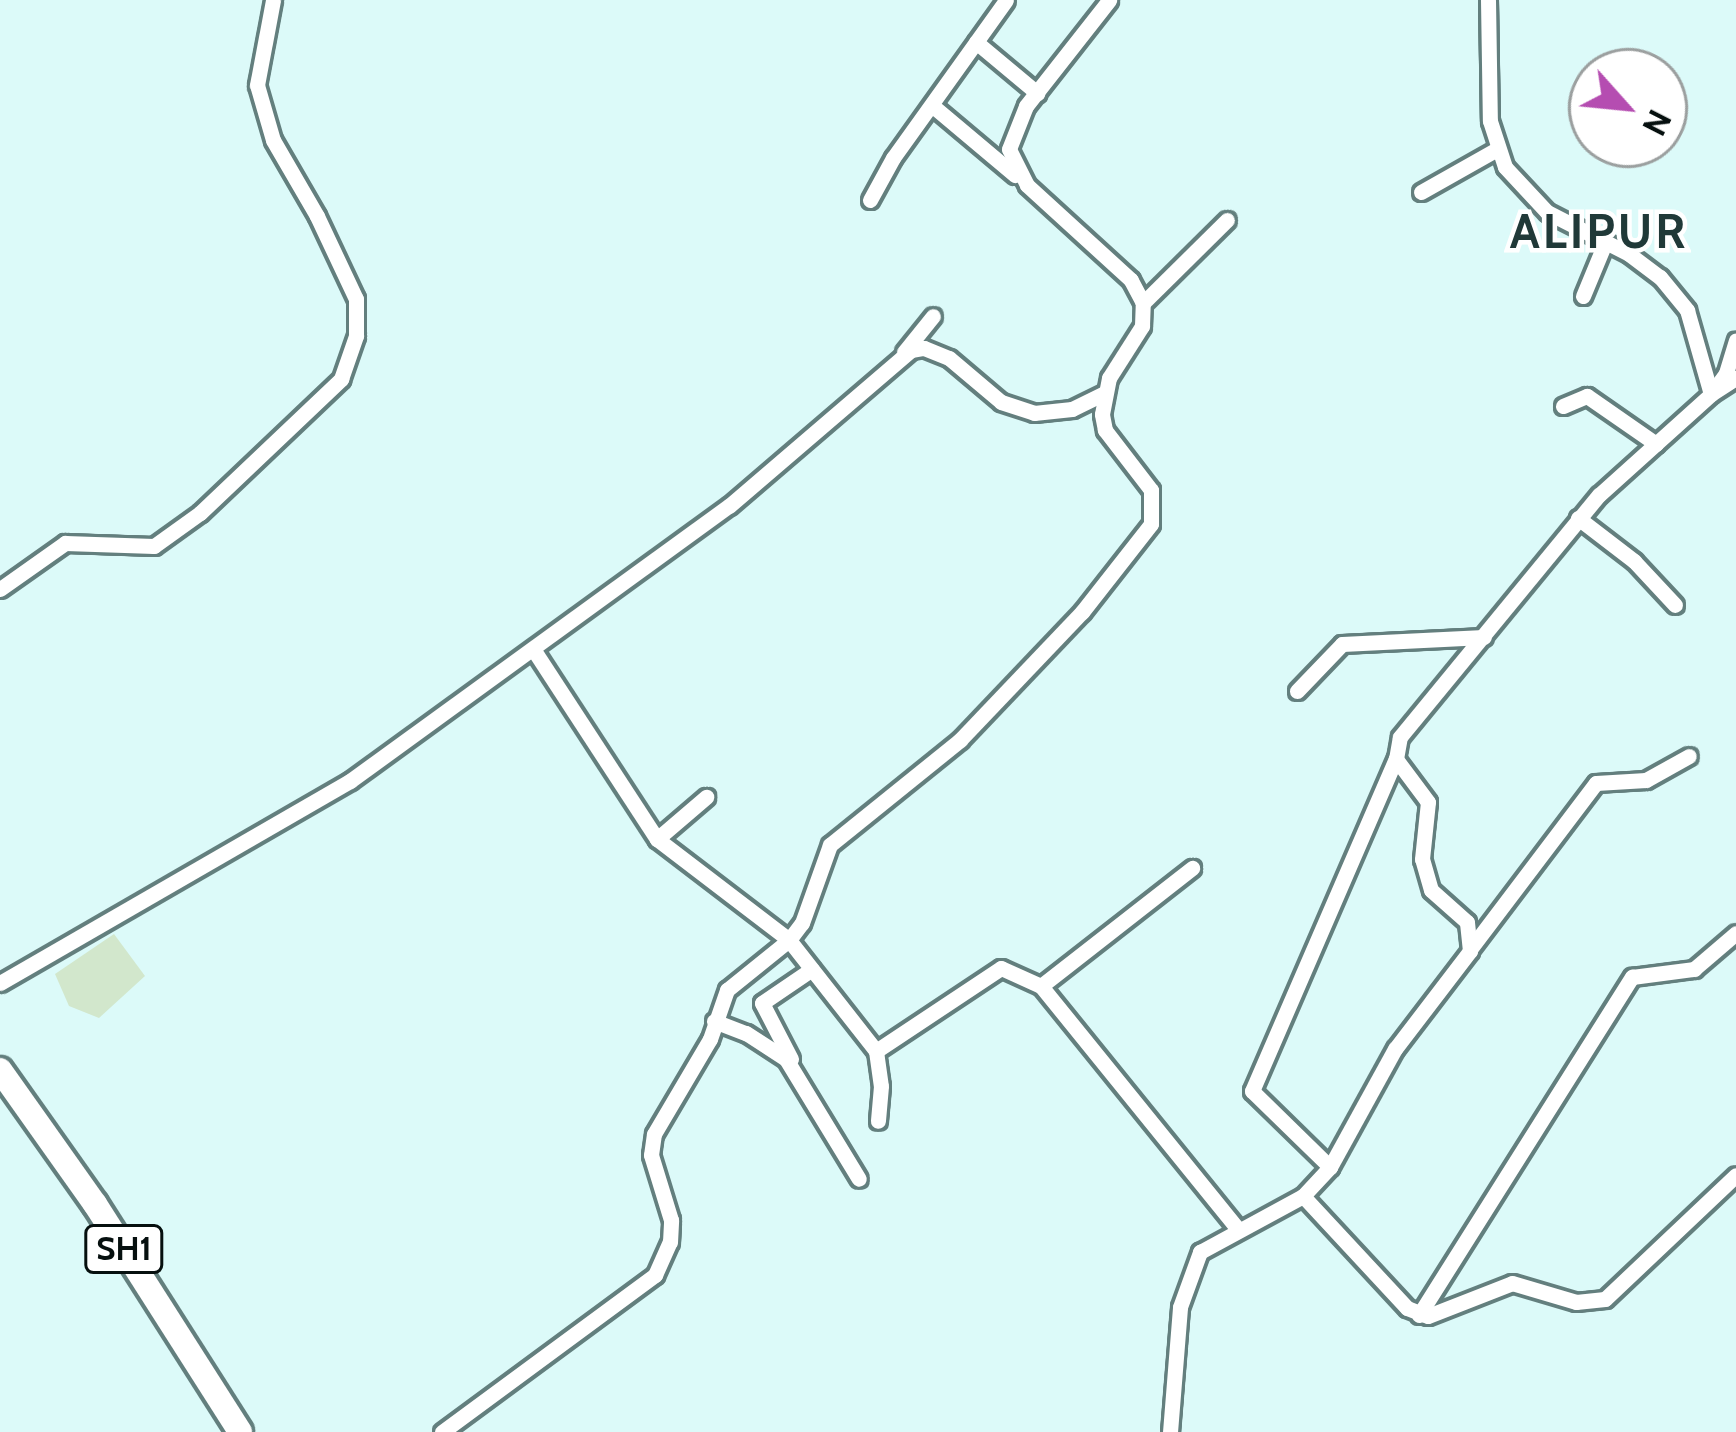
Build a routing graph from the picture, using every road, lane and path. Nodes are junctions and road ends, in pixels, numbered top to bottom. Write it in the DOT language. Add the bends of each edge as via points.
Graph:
graph roads {
  1 [pos="273,0"];
  2 [pos="1006,0"];
  3 [pos="1109,0"];
  4 [pos="1489,2"];
  5 [pos="976,42"];
  6 [pos="1036,93"];
  7 [pos="934,107"];
  8 [pos="1497,148"];
  9 [pos="1027,185"];
  10 [pos="1421,192"];
  11 [pos="870,200"];
  12 [pos="1228,220"];
  13 [pos="1605,243"];
  14 [pos="1583,296"];
  15 [pos="1143,303"];
  16 [pos="933,316"];
  17 [pos="1736,341"];
  18 [pos="898,358"];
  19 [pos="1736,378"];
  20 [pos="1102,394"];
  21 [pos="1711,394"];
  22 [pos="1563,406"];
  23 [pos="1656,444"];
  24 [pos="1578,518"];
  25 [pos="0,589"];
  26 [pos="1675,604"];
  27 [pos="1484,637"];
  28 [pos="533,649"];
  29 [pos="1298,691"];
  30 [pos="1689,756"];
  31 [pos="1396,758"];
  32 [pos="706,797"];
  33 [pos="657,839"];
  34 [pos="1192,868"];
  35 [pos="1736,933"];
  36 [pos="789,940"];
  37 [pos="1469,951"];
  38 [pos="812,969"];
  39 [pos="0,983"];
  40 [pos="1041,986"];
  41 [pos="714,1021"];
  42 [pos="876,1051"];
  43 [pos="0,1070"];
  44 [pos="801,1077"];
  45 [pos="878,1121"];
  46 [pos="1330,1167"];
  47 [pos="1736,1175"];
  48 [pos="860,1179"];
  49 [pos="1303,1196"];
  50 [pos="1238,1229"];
  51 [pos="1419,1315"];
  52 [pos="240,1432"];
  53 [pos="442,1432"];
  54 [pos="1170,1432"];
  1 -- 25 [label="street" via="257,85 273,140 356,299 356,336 341,379 165,539 142,549 65,543"];
  2 -- 5 [label="street"];
  3 -- 6 [label="street"];
  4 -- 8 [label="street" via="1488,97"];
  5 -- 6 [label="street"];
  5 -- 7 [label="street"];
  6 -- 9 [label="street" via="1009,149"];
  7 -- 9 [label="street"];
  7 -- 11 [label="street"];
  8 -- 10 [label="street"];
  8 -- 13 [label="street" via="1516,183 1546,212"];
  9 -- 15 [label="street" via="1131,280"];
  12 -- 15 [label="street"];
  13 -- 14 [label="street"];
  13 -- 21 [label="street" via="1647,266 1687,310"];
  15 -- 20 [label="street" via="1142,326"];
  16 -- 18 [label="street"];
  17 -- 21 [label="street"];
  18 -- 20 [label="street" via="935,351 1001,402 1034,413 1072,409"];
  18 -- 28 [label="street" via="729,506"];
  19 -- 21 [label="street"];
  20 -- 36 [label="street" via="1105,430 1151,490 1151,524 1138,548 960,740 830,844"];
  21 -- 23 [label="street"];
  22 -- 23 [label="street" via="1588,396"];
  23 -- 24 [label="street"];
  24 -- 26 [label="street"];
  24 -- 27 [label="street"];
  27 -- 29 [label="street" via="1342,644"];
  27 -- 31 [label="street" via="1409,724"];
  28 -- 33 [label="street"];
  28 -- 39 [label="street" via="350,781"];
  30 -- 37 [label="street" via="1646,780 1596,783"];
  31 -- 37 [label="street" via="1429,802 1422,859 1431,890 1467,922"];
  31 -- 46 [label="street" via="1252,1091"];
  32 -- 33 [label="street"];
  33 -- 36 [label="street"];
  34 -- 40 [label="street"];
  35 -- 51 [label="street" via="1694,969 1632,977"];
  36 -- 38 [label="street"];
  36 -- 41 [label="street" via="727,990"];
  37 -- 46 [label="street" via="1395,1049"];
  38 -- 42 [label="street"];
  38 -- 44 [label="street" via="762,1003"];
  40 -- 42 [label="street" via="1001,968"];
  40 -- 50 [label="street"];
  41 -- 44 [label="street" via="766,1045"];
  41 -- 53 [label="street" via="654,1133 651,1155 671,1220 655,1276"];
  42 -- 45 [label="street"];
  43 -- 52 [label="main road, SH1"];
  44 -- 48 [label="street"];
  46 -- 49 [label="street"];
  47 -- 51 [label="street" via="1605,1299 1576,1302 1512,1283"];
  49 -- 50 [label="street"];
  49 -- 51 [label="street"];
  50 -- 54 [label="street" via="1200,1252 1190,1272 1174,1347"];
}
